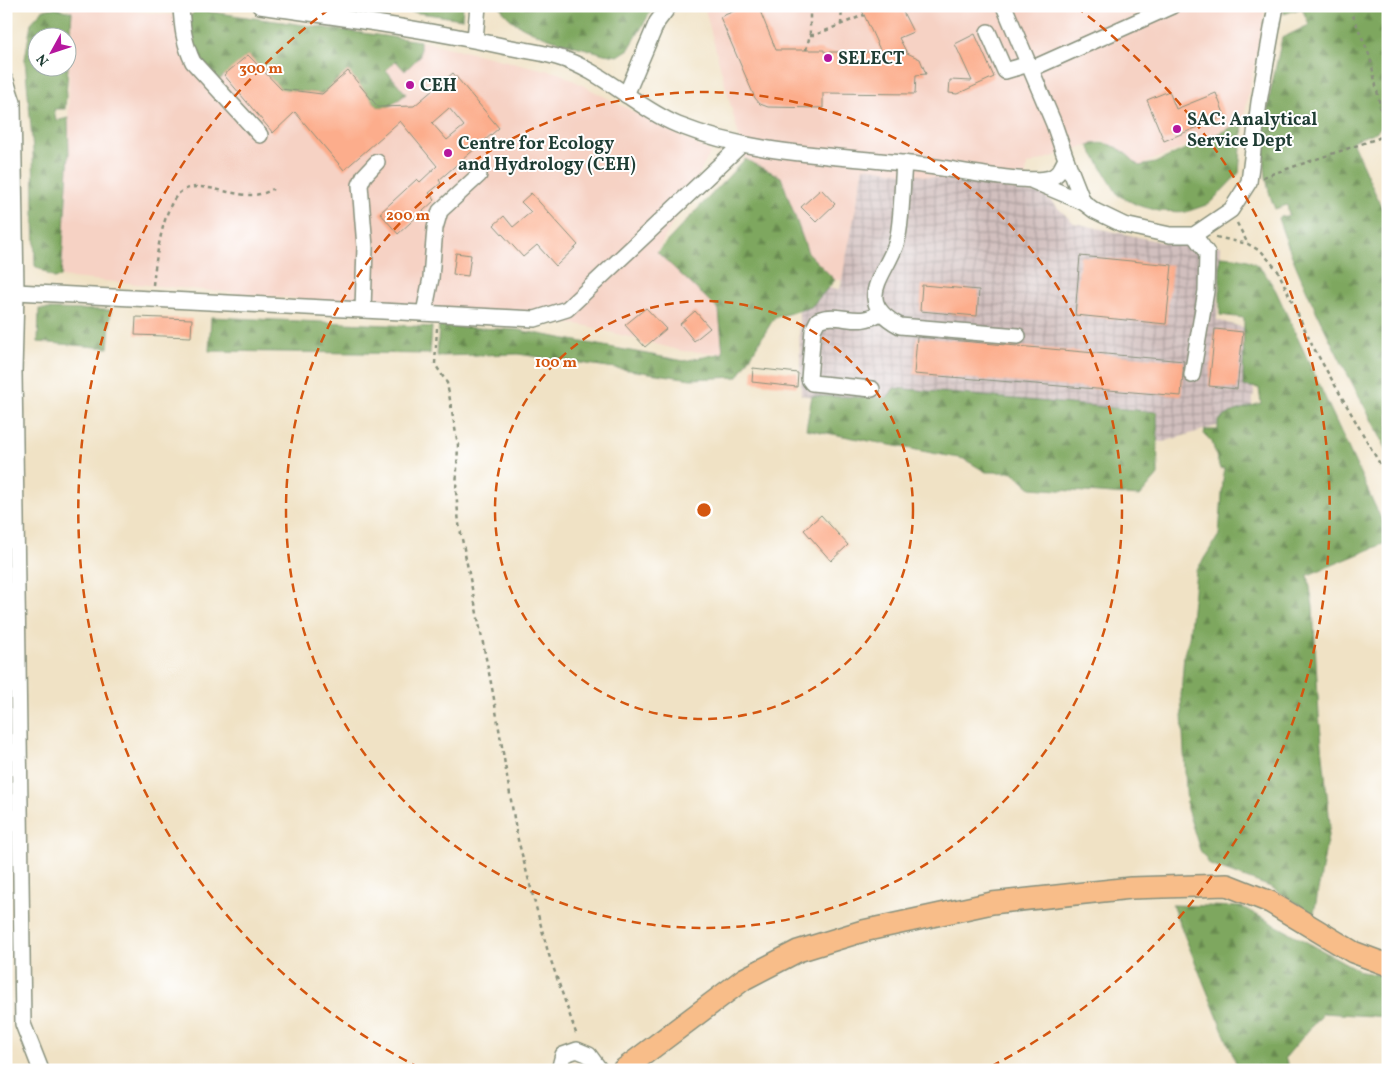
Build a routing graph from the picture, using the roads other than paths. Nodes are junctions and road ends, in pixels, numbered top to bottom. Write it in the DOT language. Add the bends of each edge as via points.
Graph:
graph roads {
  1 [pos="181,6"];
  2 [pos="260,6"];
  3 [pos="478,6"];
  4 [pos="669,6"];
  5 [pos="1004,6"];
  6 [pos="1172,6"];
  7 [pos="1276,6"];
  8 [pos="988,32"];
  9 [pos="475,39"];
  10 [pos="1030,67"];
  11 [pos="6,81"];
  12 [pos="626,95"];
  13 [pos="260,136"];
  14 [pos="741,144"];
  15 [pos="1066,159"];
  16 [pos="377,162"];
  17 [pos="904,164"];
  18 [pos="479,176"];
  19 [pos="1029,180"];
  20 [pos="1083,202"];
  21 [pos="1194,235"];
  22 [pos="16,292"];
  23 [pos="363,310"];
  24 [pos="881,312"];
  25 [pos="431,314"];
  26 [pos="1018,336"];
  27 [pos="1192,375"];
  28 [pos="872,389"];
  29 [pos="1388,965"];
  30 [pos="41,1070"];
  31 [pos="559,1070"];
  32 [pos="600,1070"];
  33 [pos="622,1070"];
  1 -- 13 [label="street" via="185,42 193,62"];
  2 -- 9 [label="street"];
  3 -- 9 [label="street"];
  4 -- 12 [label="street" via="657,22"];
  5 -- 10 [label="street"];
  6 -- 10 [label="street"];
  7 -- 21 [label="street" via="1249,182 1230,210"];
  8 -- 10 [label="street" via="1005,71"];
  9 -- 12 [label="street" via="558,57 607,81"];
  10 -- 15 [label="street"];
  11 -- 22 [label="street" via="13,102"];
  12 -- 14 [label="street" via="677,125"];
  14 -- 17 [label="street" via="781,152"];
  14 -- 25 [label="street" via="567,309 535,319"];
  15 -- 19 [label="street" via="1060,172 1051,178"];
  15 -- 20 [label="street"];
  16 -- 23 [label="street" via="360,185 365,247"];
  17 -- 19 [label="street"];
  17 -- 24 [label="street" via="896,243 874,290 876,305"];
  18 -- 25 [label="street" via="440,211 434,228"];
  19 -- 20 [label="street"];
  20 -- 21 [label="street" via="1124,225 1170,235"];
  21 -- 27 [label="street" via="1207,253 1206,291"];
  22 -- 23 [label="street"];
  22 -- 30 [label="street" via="14,372 23,1024"];
  23 -- 25 [label="street"];
  24 -- 26 [label="street" via="900,326"];
  24 -- 28 [label="street" via="864,321 824,318 818,320 813,330 809,379 812,383"];
  29 -- 33 [label="highway" via="1353,952 1270,902 1227,885 1131,888 992,903 863,931 798,951 744,979"];
  31 -- 32 [label="street" via="563,1056 577,1050 589,1055"];
}
